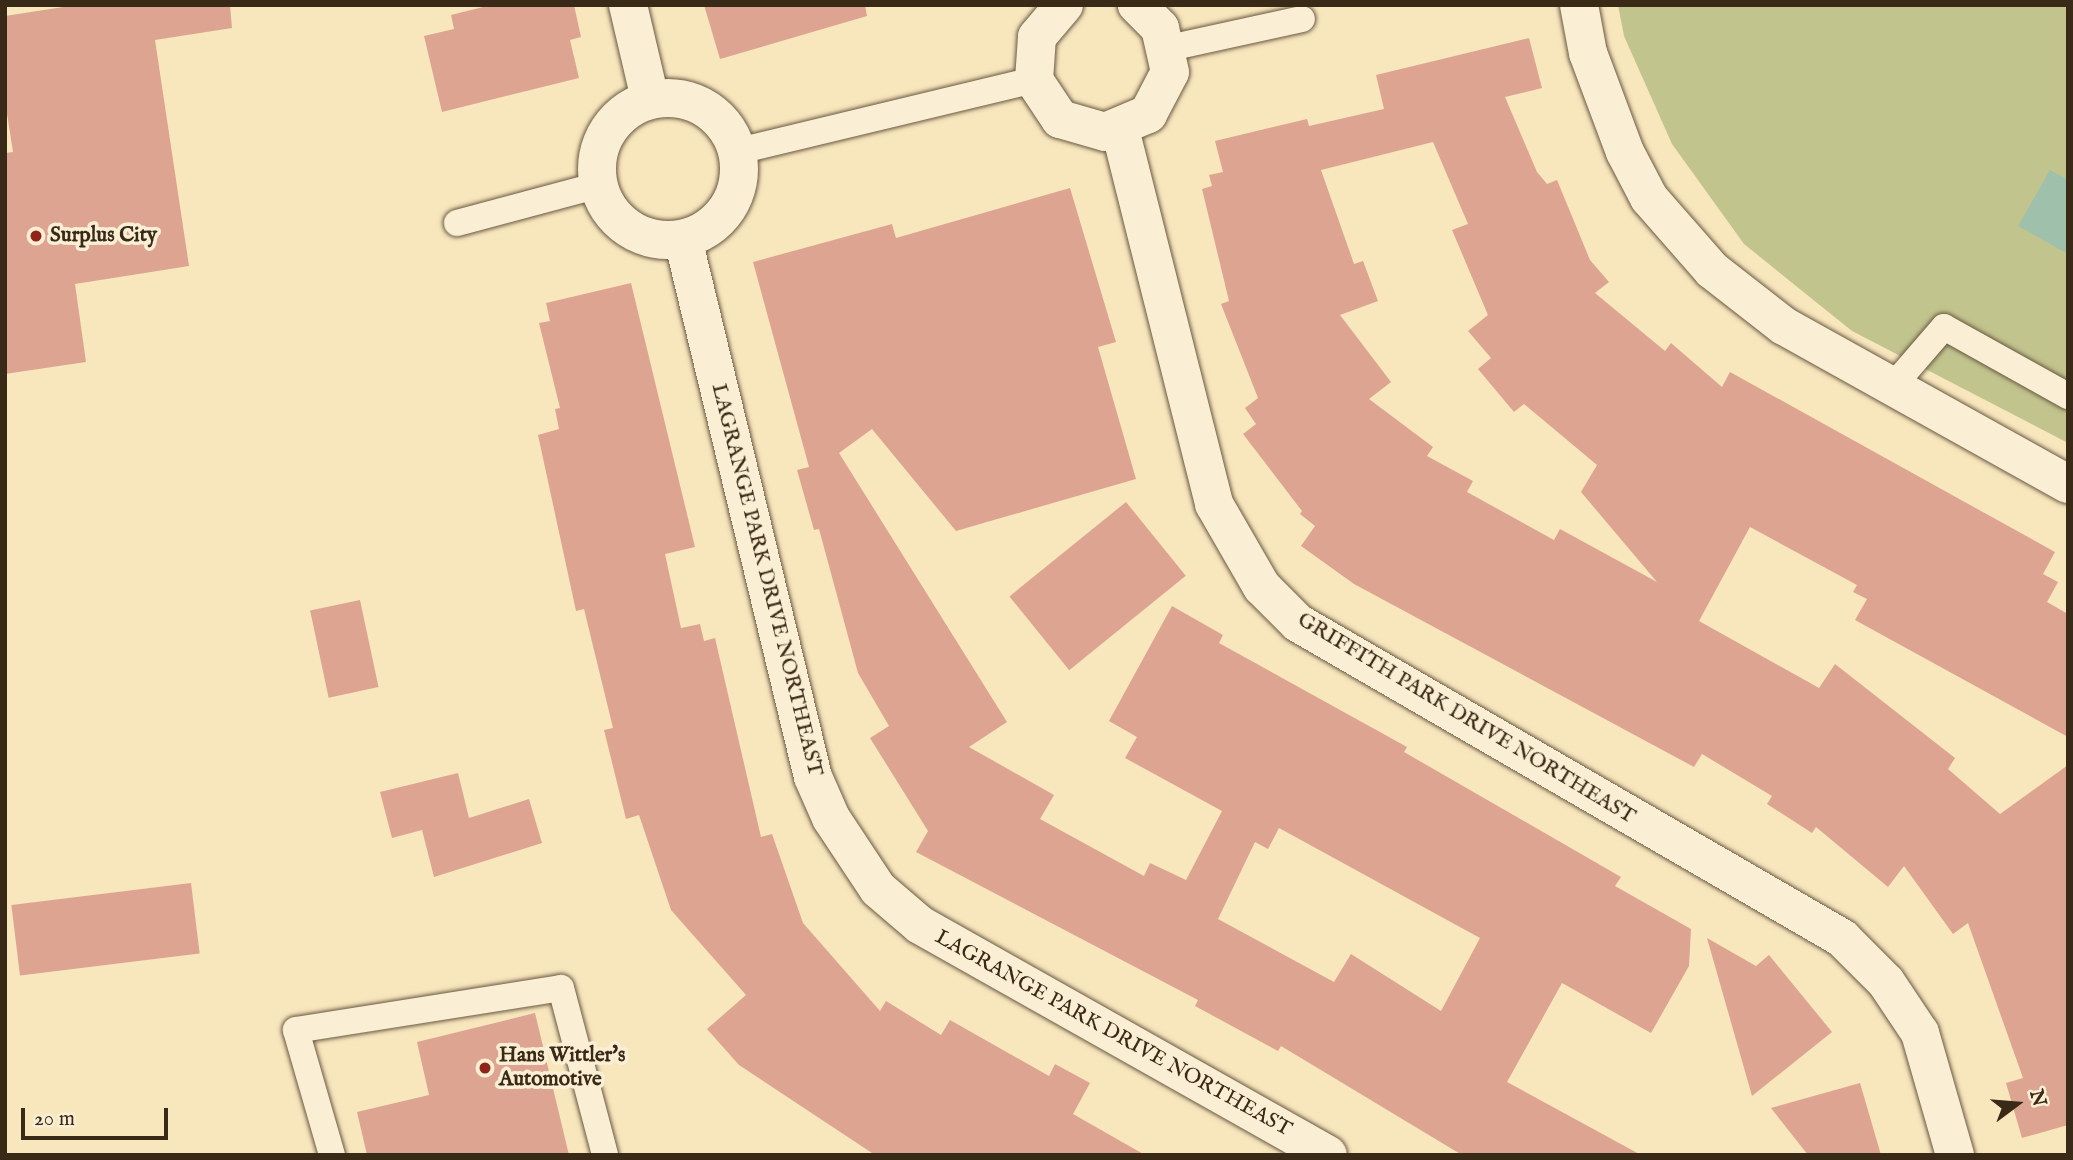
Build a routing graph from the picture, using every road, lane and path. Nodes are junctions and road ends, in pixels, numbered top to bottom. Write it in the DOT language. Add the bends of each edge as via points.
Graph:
graph roads {
  1 [pos="628,5"];
  2 [pos="1064,5"];
  3 [pos="1137,5"];
  4 [pos="1579,5"];
  5 [pos="1302,19"];
  6 [pos="1168,48"];
  7 [pos="1034,80"];
  8 [pos="650,99"];
  9 [pos="1119,129"];
  10 [pos="738,151"];
  11 [pos="599,185"];
  12 [pos="457,223"];
  13 [pos="683,239"];
  14 [pos="1893,386"];
  15 [pos="2068,396"];
  16 [pos="2068,484"];
  17 [pos="332,1155"];
  18 [pos="605,1155"];
  19 [pos="1328,1155"];
  20 [pos="1955,1155"];
  1 -- 8 [label="street"];
  2 -- 7 [label="street" via="1037,37"];
  3 -- 6 [label="street" via="1160,28"];
  4 -- 14 [label="street" via="1588,54 1625,152 1649,198 1680,237 1712,270 1784,326"];
  5 -- 6 [label="lane"];
  6 -- 9 [label="street" via="1170,72 1162,95 1148,114"];
  7 -- 9 [label="street" via="1060,118 1082,129"];
  7 -- 10 [label="lane"];
  8 -- 10 [label="street" via="694,102 721,122"];
  8 -- 11 [label="street" via="609,126 599,149"];
  9 -- 20 [label="street, GRIFFITH PARK DRIVE NORTHEAST" via="1213,504 1262,587 1298,623 1842,938 1886,982 1920,1033"];
  10 -- 13 [label="street" via="734,196 723,215"];
  11 -- 12 [label="lane"];
  11 -- 13 [label="street" via="616,219 636,233"];
  13 -- 19 [label="street, LAGRANGE PARK DRIVE NORTHEAST" via="813,777 831,818 878,888 920,925"];
  14 -- 15 [label="lane" via="1944,327"];
  14 -- 16 [label="street"];
  17 -- 18 [label="lane" via="296,1030 561,988"];
}
